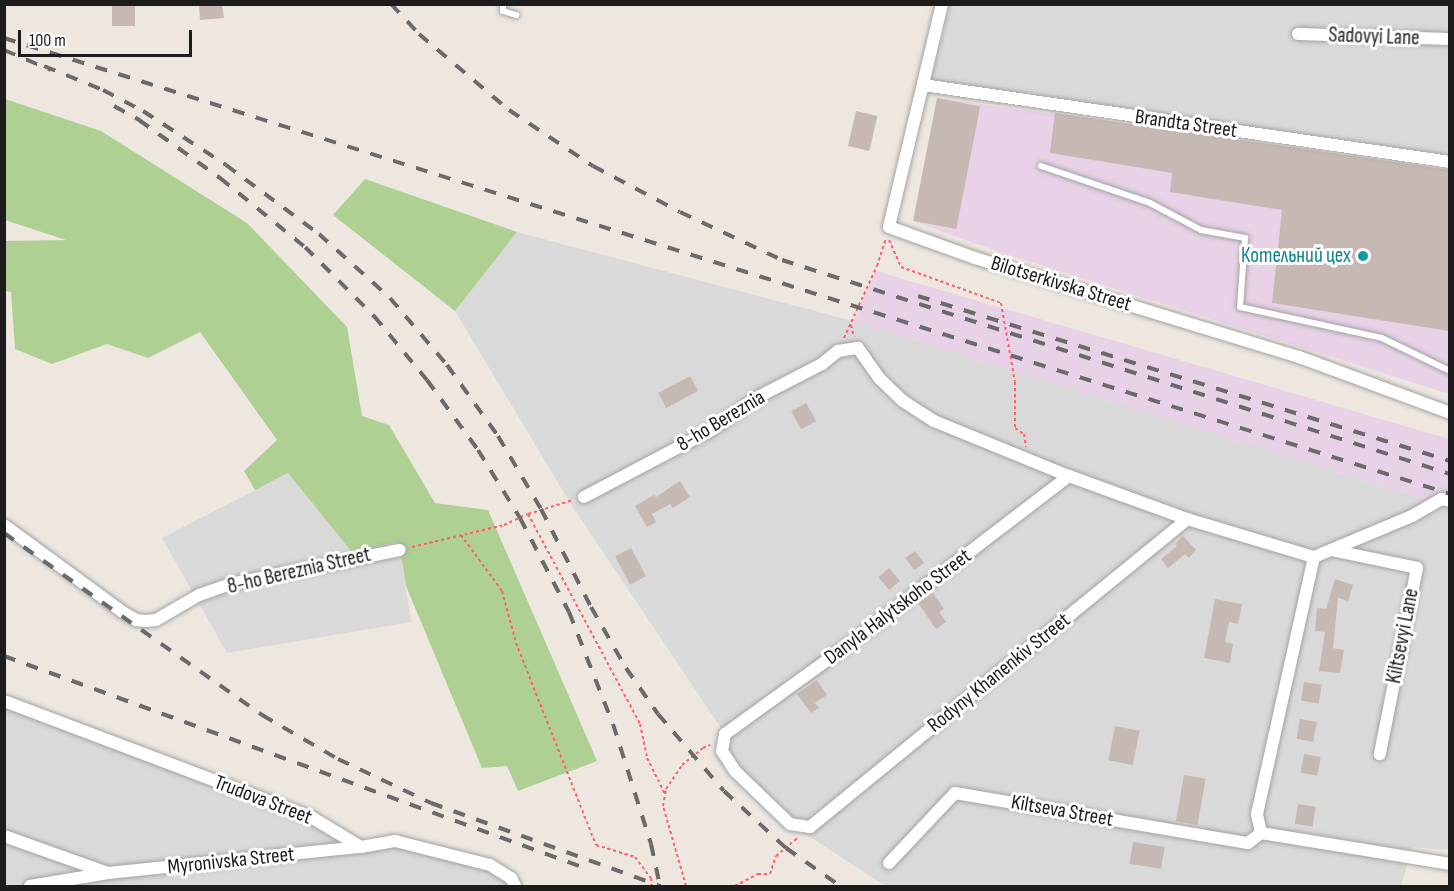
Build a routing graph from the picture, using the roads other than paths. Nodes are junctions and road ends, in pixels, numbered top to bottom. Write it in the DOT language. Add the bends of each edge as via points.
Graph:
graph roads {
  1 [pos="503,4"];
  2 [pos="942,4"];
  3 [pos="516,15"];
  4 [pos="1298,34"];
  5 [pos="1449,39"];
  6 [pos="923,85"];
  7 [pos="1449,162"];
  8 [pos="1041,166"];
  9 [pos="1449,371"];
  10 [pos="1449,413"];
  11 [pos="1069,476"];
  12 [pos="584,497"];
  13 [pos="1449,501"];
  14 [pos="1187,519"];
  15 [pos="4,525"];
  16 [pos="400,550"];
  17 [pos="1332,550"];
  18 [pos="1314,556"];
  19 [pos="4,701"];
  20 [pos="1380,754"];
  21 [pos="810,827"];
  22 [pos="1261,833"];
  23 [pos="4,836"];
  24 [pos="361,847"];
  25 [pos="890,863"];
  26 [pos="1449,864"];
  27 [pos="108,873"];
  28 [pos="30,886"];
  29 [pos="515,886"];
  1 -- 3 [label="lane" via="503,11"];
  2 -- 6 [label="street, Bilotserkivska Street"];
  4 -- 5 [label="street, Sadovyi Lane"];
  6 -- 7 [label="street, Brandta Street"];
  6 -- 10 [label="street, Bilotserkivska Street" via="889,227 975,258 1299,357"];
  8 -- 9 [label="lane" via="1150,203 1201,230 1245,238 1240,307 1382,338"];
  11 -- 12 [label="street, 8-ho Bereznia" via="934,421 903,401 879,378 858,348 838,351 711,430"];
  11 -- 14 [label="street"];
  11 -- 21 [label="street, Danyla Halytskoho Street" via="723,738 722,751 755,792 790,824"];
  13 -- 17 [label="street" via="1442,499"];
  14 -- 18 [label="street"];
  14 -- 21 [label="street, Rodyny Khanenkiv Street"];
  15 -- 16 [label="street, 8-ho Bereznia Street" via="136,620 156,621 199,595 231,584"];
  17 -- 18 [label="street"];
  17 -- 20 [label="street, Kiltsevyi Lane" via="1417,568"];
  18 -- 22 [label="street" via="1257,814"];
  19 -- 24 [label="street, Trudova Street" via="311,817"];
  22 -- 25 [label="street, Kiltseva Street" via="1248,843 955,793"];
  22 -- 26 [label="street, Kiltseva Street"];
  23 -- 27 [label="street"];
  24 -- 27 [label="street, Myronivska Street"];
  24 -- 29 [label="street" via="395,841 479,862 511,878"];
  27 -- 28 [label="street, Myronivska Street"];
}
